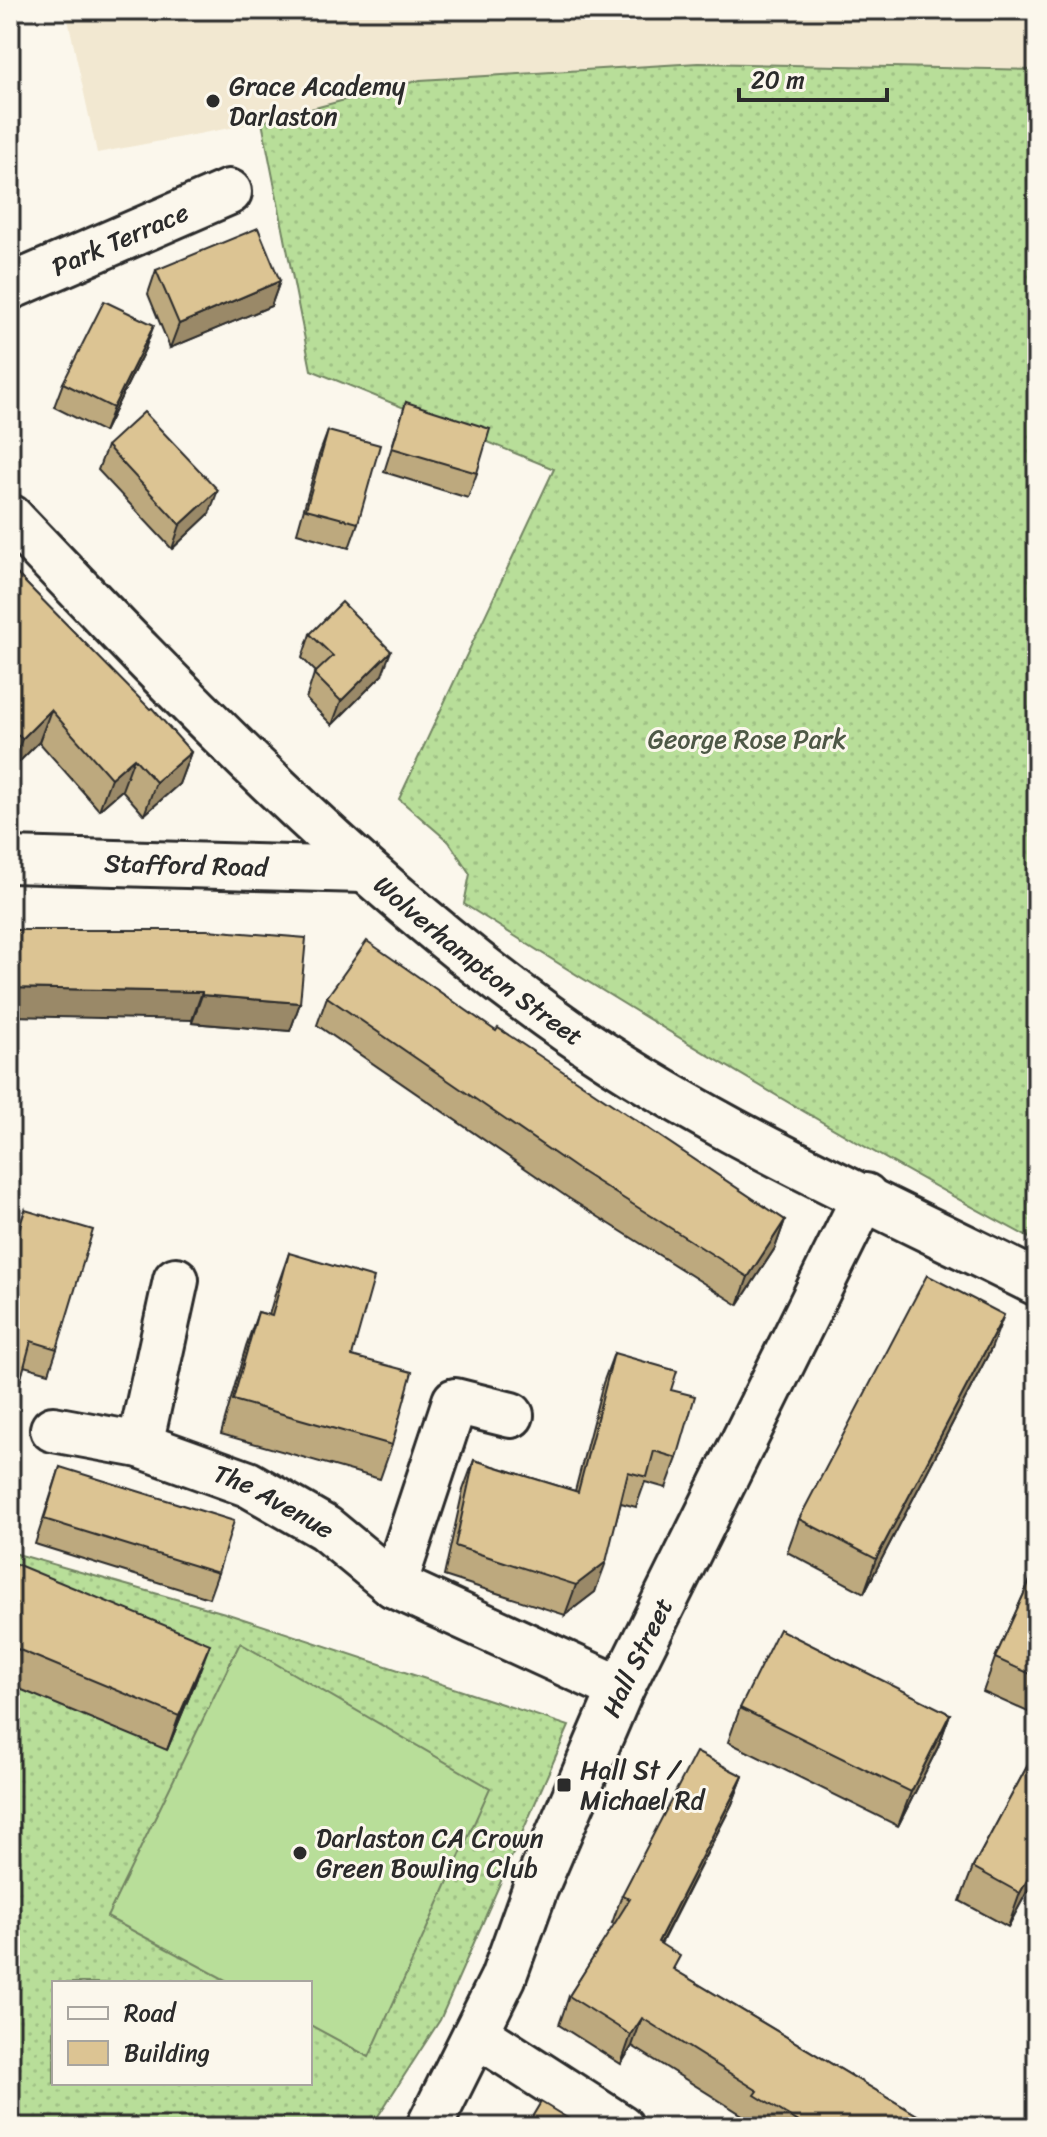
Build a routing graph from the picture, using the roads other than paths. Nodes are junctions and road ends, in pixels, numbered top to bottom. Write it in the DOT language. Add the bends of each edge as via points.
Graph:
graph roads {
  1 [pos="229,192"];
  2 [pos="10,287"];
  3 [pos="10,517"];
  4 [pos="10,860"];
  5 [pos="363,870"];
  6 [pos="865,1196"];
  7 [pos="176,1280"];
  8 [pos="1037,1283"];
  9 [pos="511,1415"];
  10 [pos="53,1429"];
  11 [pos="140,1445"];
  12 [pos="394,1585"];
  13 [pos="621,1689"];
  14 [pos="478,2035"];
  15 [pos="429,2127"];
  16 [pos="621,2127"];
  1 -- 2 [label="street, Park Terrace"];
  3 -- 5 [label="street, Wolverhampton Street"];
  4 -- 5 [label="street, Stafford Road"];
  5 -- 6 [label="street, Wolverhampton Street" via="549,1018 706,1117"];
  6 -- 8 [label="street, Wolverhampton Street"];
  6 -- 13 [label="street, Hall Street"];
  7 -- 11 [label="street"];
  9 -- 12 [label="street" via="455,1401"];
  10 -- 11 [label="street, The Avenue"];
  11 -- 12 [label="street, The Avenue" via="248,1484 325,1528"];
  12 -- 13 [label="street, The Avenue"];
  13 -- 14 [label="street, Hall Street"];
  14 -- 15 [label="street, Hall Street"];
  14 -- 16 [label="street"];
}
